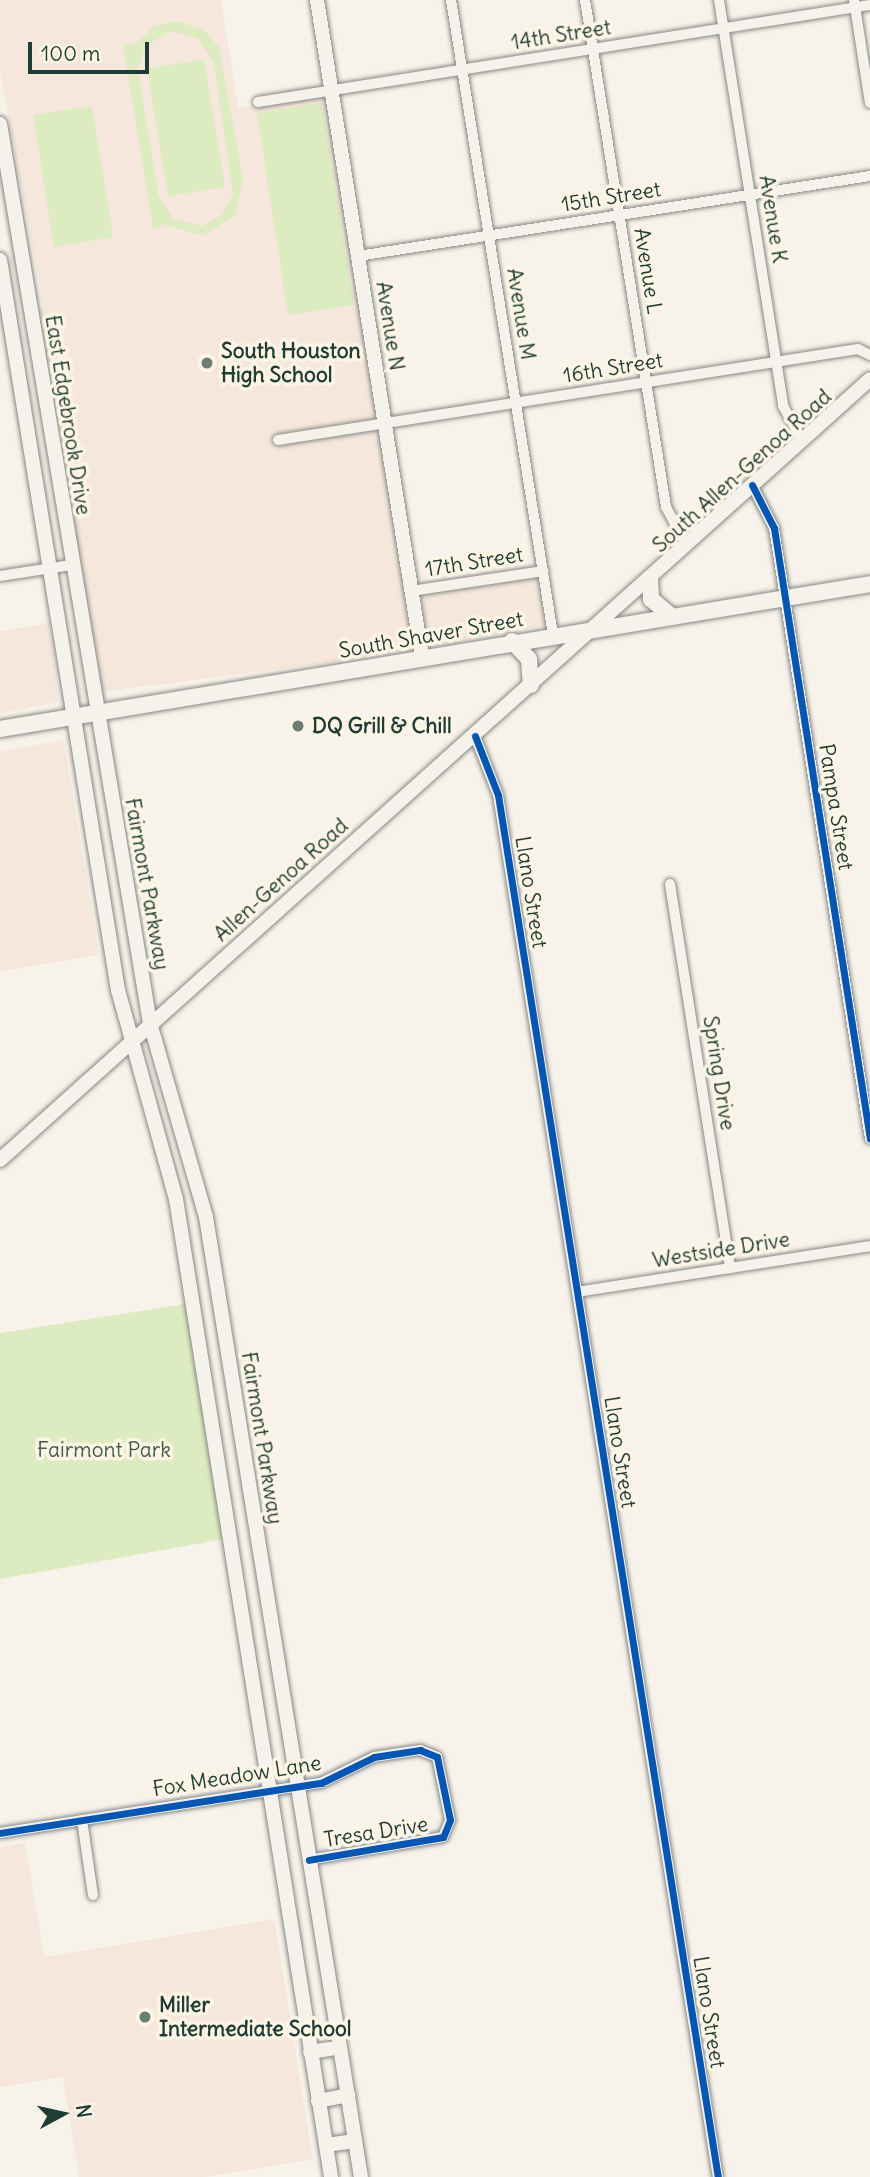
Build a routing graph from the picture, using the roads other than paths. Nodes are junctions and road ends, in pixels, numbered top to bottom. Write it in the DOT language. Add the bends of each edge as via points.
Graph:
graph roads {
  1 [pos="317,0"];
  2 [pos="451,0"];
  3 [pos="586,0"];
  4 [pos="719,0"];
  5 [pos="854,4"];
  6 [pos="870,5"];
  7 [pos="723,28"];
  8 [pos="593,49"];
  9 [pos="462,70"];
  10 [pos="331,90"];
  11 [pos="258,102"];
  12 [pos="870,103"];
  13 [pos="0,124"];
  14 [pos="2,155"];
  15 [pos="870,176"];
  16 [pos="750,195"];
  17 [pos="620,216"];
  18 [pos="489,236"];
  19 [pos="358,256"];
  20 [pos="0,260"];
  21 [pos="30,319"];
  22 [pos="12,323"];
  23 [pos="870,355"];
  24 [pos="776,362"];
  25 [pos="870,379"];
  26 [pos="646,382"];
  27 [pos="516,403"];
  28 [pos="384,424"];
  29 [pos="50,440"];
  30 [pos="278,440"];
  31 [pos="802,440"];
  32 [pos="31,443"];
  33 [pos="752,485"];
  34 [pos="686,544"];
  35 [pos="71,565"];
  36 [pos="50,569"];
  37 [pos="543,571"];
  38 [pos="0,576"];
  39 [pos="650,578"];
  40 [pos="870,584"];
  41 [pos="411,591"];
  42 [pos="785,597"];
  43 [pos="57,615"];
  44 [pos="670,615"];
  45 [pos="592,629"];
  46 [pos="83,633"];
  47 [pos="553,635"];
  48 [pos="512,641"];
  49 [pos="422,657"];
  50 [pos="531,685"];
  51 [pos="96,712"];
  52 [pos="74,716"];
  53 [pos="0,729"];
  54 [pos="475,736"];
  55 [pos="670,884"];
  56 [pos="128,899"];
  57 [pos="103,904"];
  58 [pos="150,1023"];
  59 [pos="132,1041"];
  60 [pos="870,1139"];
  61 [pos="164,1155"];
  62 [pos="0,1160"];
  63 [pos="194,1161"];
  64 [pos="870,1246"];
  65 [pos="730,1268"];
  66 [pos="577,1292"];
  67 [pos="236,1408"];
  68 [pos="212,1412"];
  69 [pos="259,1549"];
  70 [pos="234,1554"];
  71 [pos="297,1787"];
  72 [pos="272,1789"];
  73 [pos="446,1793"];
  74 [pos="82,1820"];
  75 [pos="0,1833"];
  76 [pos="309,1860"];
  77 [pos="93,1895"];
  78 [pos="319,1927"];
  79 [pos="294,1935"];
  80 [pos="340,2047"];
  81 [pos="310,2052"];
  82 [pos="348,2095"];
  83 [pos="318,2101"];
  84 [pos="355,2141"];
  85 [pos="326,2146"];
  86 [pos="331,2177"];
  87 [pos="360,2177"];
  88 [pos="718,2177"];
  1 -- 10 [label="main road, Avenue N"];
  2 -- 9 [label="street, Avenue M"];
  3 -- 8 [label="street, Avenue L"];
  4 -- 7 [label="street, Avenue K"];
  5 -- 6 [label="street, 14th Street"];
  5 -- 7 [label="street, 14th Street"];
  5 -- 12 [label="street"];
  7 -- 8 [label="street, 14th Street"];
  7 -- 16 [label="street, Avenue K"];
  8 -- 9 [label="street, 14th Street"];
  8 -- 17 [label="street, Avenue L"];
  9 -- 10 [label="street, 14th Street"];
  9 -- 18 [label="street, Avenue M"];
  10 -- 11 [label="street, 14th Street"];
  10 -- 19 [label="main road, Avenue N"];
  13 -- 14 [label="main road, East Edgebrook Drive"];
  14 -- 21 [label="main road, East Edgebrook Drive"];
  15 -- 16 [label="street, 15th Street"];
  16 -- 17 [label="street, 15th Street"];
  16 -- 24 [label="street, Avenue K"];
  17 -- 18 [label="street, 15th Street"];
  17 -- 26 [label="street, Avenue L"];
  18 -- 19 [label="street, 15th Street"];
  18 -- 27 [label="street, Avenue M"];
  19 -- 28 [label="main road, Avenue N"];
  20 -- 22 [label="main road, East Edgebrook Drive"];
  21 -- 22 [label="main road"];
  21 -- 29 [label="main road, East Edgebrook Drive"];
  22 -- 32 [label="main road, East Edgebrook Drive"];
  23 -- 24 [label="street, 16th Street" via="858,349"];
  24 -- 26 [label="street, 16th Street"];
  24 -- 31 [label="street, Avenue K" via="788,422"];
  25 -- 31 [label="main road, South Allen-Genoa Road"];
  26 -- 27 [label="street, 16th Street"];
  26 -- 34 [label="street, Avenue L" via="666,506"];
  27 -- 28 [label="street, 16th Street"];
  27 -- 37 [label="street, Avenue M"];
  28 -- 30 [label="street, 16th Street"];
  28 -- 41 [label="main road, Avenue N"];
  29 -- 32 [label="main road"];
  29 -- 35 [label="main road, East Edgebrook Drive"];
  31 -- 33 [label="main road, South Allen-Genoa Road"];
  32 -- 36 [label="main road, East Edgebrook Drive"];
  33 -- 34 [label="main road, South Allen-Genoa Road"];
  33 -- 42 [label="street, Pampa Street" via="770,512"];
  34 -- 39 [label="main road, South Allen-Genoa Road"];
  35 -- 36 [label="street"];
  35 -- 46 [label="main road, East Edgebrook Drive"];
  36 -- 38 [label="street"];
  36 -- 43 [label="main road, East Edgebrook Drive"];
  37 -- 41 [label="street, 17th Street"];
  37 -- 47 [label="street, Avenue M"];
  39 -- 44 [label="main road" via="651,599"];
  39 -- 45 [label="main road, South Allen-Genoa Road"];
  40 -- 42 [label="main road, South Shaver Street"];
  41 -- 49 [label="main road, Avenue N"];
  42 -- 44 [label="main road, South Shaver Street"];
  42 -- 60 [label="street, Pampa Street"];
  43 -- 46 [label="main road"];
  43 -- 52 [label="main road, East Edgebrook Drive"];
  44 -- 45 [label="main road, South Shaver Street"];
  45 -- 47 [label="main road, South Shaver Street"];
  45 -- 50 [label="main road, Allen-Genoa Road"];
  46 -- 51 [label="main road, East Edgebrook Drive"];
  47 -- 48 [label="main road, South Shaver Street"];
  48 -- 49 [label="main road, South Shaver Street"];
  48 -- 50 [label="main road" via="529,659"];
  49 -- 51 [label="main road, South Shaver Street"];
  50 -- 54 [label="main road, Allen-Genoa Road"];
  51 -- 52 [label="main road, South Shaver Street"];
  51 -- 56 [label="main road, Fairmont Parkway"];
  52 -- 53 [label="main road, South Shaver Street"];
  52 -- 57 [label="main road"];
  54 -- 58 [label="main road, Allen-Genoa Road"];
  54 -- 66 [label="street, Llano Street" via="491,765 498,795"];
  55 -- 65 [label="street, Spring Drive"];
  56 -- 57 [label="main road"];
  56 -- 58 [label="main road, Fairmont Parkway"];
  57 -- 59 [label="main road"];
  58 -- 59 [label="main road, Allen-Genoa Road"];
  58 -- 63 [label="main road, Fairmont Parkway"];
  59 -- 61 [label="main road"];
  59 -- 62 [label="main road, Allen-Genoa Road"];
  61 -- 63 [label="main road" via="179,1152"];
  61 -- 68 [label="main road"];
  63 -- 67 [label="main road, Fairmont Parkway"];
  64 -- 65 [label="street, Westside Drive"];
  65 -- 66 [label="street, Westside Drive"];
  66 -- 88 [label="street, Llano Street"];
  67 -- 68 [label="main road"];
  67 -- 69 [label="main road, Fairmont Parkway"];
  68 -- 70 [label="main road"];
  69 -- 70 [label="main road"];
  69 -- 71 [label="main road, Fairmont Parkway"];
  70 -- 72 [label="main road"];
  71 -- 72 [label="street, Fox Meadow Lane"];
  71 -- 73 [label="street, Fox Meadow Lane" via="331,1780 374,1757 421,1750 438,1757"];
  71 -- 76 [label="main road, Fairmont Parkway"];
  72 -- 74 [label="street, Fox Meadow Lane"];
  72 -- 79 [label="main road"];
  73 -- 76 [label="street, Tresa Drive" via="450,1827 439,1840"];
  74 -- 75 [label="street, Fox Meadow Lane"];
  74 -- 77 [label="street"];
  76 -- 78 [label="main road, Fairmont Parkway"];
  78 -- 79 [label="main road"];
  78 -- 80 [label="main road, Fairmont Parkway"];
  79 -- 81 [label="main road"];
  80 -- 81 [label="main road"];
  80 -- 82 [label="main road, Fairmont Parkway"];
  81 -- 83 [label="main road"];
  82 -- 83 [label="main road"];
  82 -- 84 [label="main road, Fairmont Parkway"];
  83 -- 85 [label="main road"];
  84 -- 85 [label="main road"];
  84 -- 87 [label="main road, Fairmont Parkway"];
  85 -- 86 [label="main road"];
}
